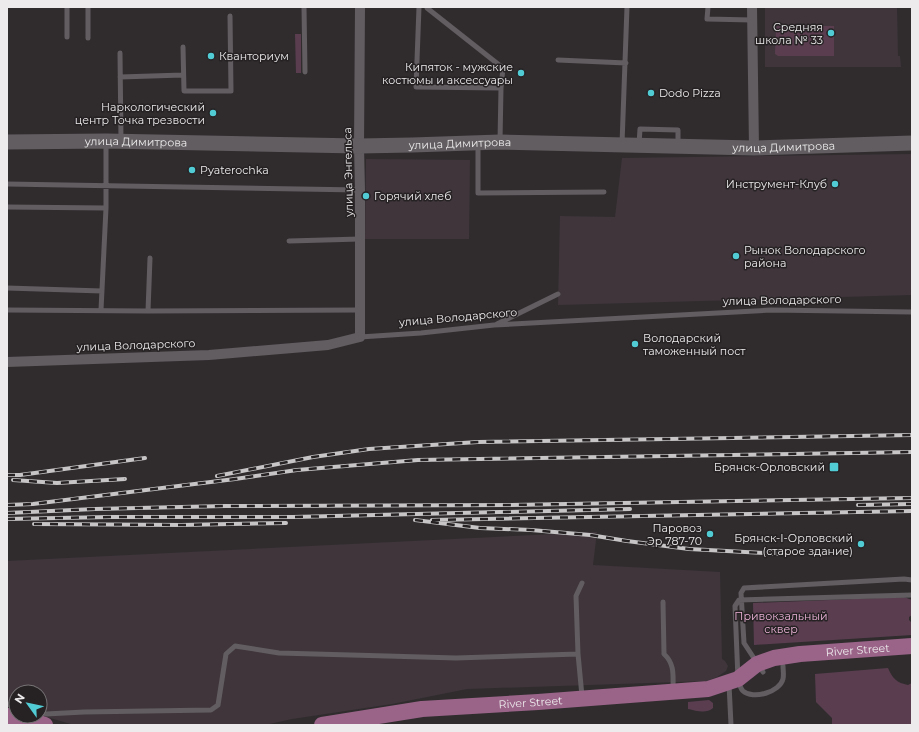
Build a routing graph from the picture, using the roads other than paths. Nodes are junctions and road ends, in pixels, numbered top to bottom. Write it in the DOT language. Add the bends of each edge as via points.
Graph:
graph roads {
  1 [pos="67,7"];
  2 [pos="88,7"];
  3 [pos="304,7"];
  4 [pos="360,7"];
  5 [pos="419,7"];
  6 [pos="427,7"];
  7 [pos="627,7"];
  8 [pos="708,7"];
  9 [pos="752,7"];
  10 [pos="230,16"];
  11 [pos="752,20"];
  12 [pos="67,37"];
  13 [pos="88,38"];
  14 [pos="183,47"];
  15 [pos="120,53"];
  16 [pos="558,60"];
  17 [pos="626,63"];
  18 [pos="305,72"];
  19 [pos="183,75"];
  20 [pos="120,76"];
  21 [pos="501,88"];
  22 [pos="7,142"];
  23 [pos="106,142"];
  24 [pos="121,142"];
  25 [pos="478,142"];
  26 [pos="500,142"];
  27 [pos="912,144"];
  28 [pos="622,145"];
  29 [pos="358,146"];
  30 [pos="754,148"];
  31 [pos="7,184"];
  32 [pos="106,186"];
  33 [pos="360,190"];
  34 [pos="604,192"];
  35 [pos="7,207"];
  36 [pos="106,208"];
  37 [pos="360,239"];
  38 [pos="289,241"];
  39 [pos="150,258"];
  40 [pos="7,288"];
  41 [pos="102,292"];
  42 [pos="558,294"];
  43 [pos="7,310"];
  44 [pos="101,310"];
  45 [pos="360,310"];
  46 [pos="148,311"];
  47 [pos="912,312"];
  48 [pos="494,326"];
  49 [pos="360,337"];
  50 [pos="7,362"];
  51 [pos="912,580"];
  52 [pos="582,583"];
  53 [pos="912,595"];
  54 [pos="741,599"];
  55 [pos="663,602"];
  56 [pos="912,646"];
  57 [pos="578,654"];
  58 [pos="912,655"];
  59 [pos="783,666"];
  60 [pos="760,668"];
  61 [pos="734,681"];
  62 [pos="673,693"];
  63 [pos="582,699"];
  64 [pos="48,714"];
  65 [pos="7,716"];
  66 [pos="45,725"];
  67 [pos="322,725"];
  68 [pos="731,725"];
  1 -- 12 [label="lane"];
  2 -- 13 [label="lane"];
  3 -- 18 [label="lane"];
  4 -- 29 [label="street, улица Энгельса"];
  5 -- 21 [label="lane" via="416,87"];
  6 -- 21 [label="lane" via="503,68"];
  7 -- 17 [label="lane"];
  8 -- 11 [label="lane" via="707,19"];
  9 -- 11 [label="street"];
  10 -- 19 [label="lane" via="231,91 184,91"];
  11 -- 30 [label="street"];
  14 -- 19 [label="lane"];
  15 -- 20 [label="lane"];
  16 -- 17 [label="lane"];
  17 -- 28 [label="lane"];
  19 -- 20 [label="lane"];
  20 -- 24 [label="lane"];
  21 -- 26 [label="lane"];
  22 -- 23 [label="main road, улица Димитрова"];
  23 -- 24 [label="main road, улица Димитрова"];
  23 -- 32 [label="lane"];
  24 -- 29 [label="main road, улица Димитрова"];
  25 -- 26 [label="main road, улица Димитрова"];
  25 -- 29 [label="main road, улица Димитрова"];
  25 -- 34 [label="lane" via="478,193"];
  26 -- 28 [label="main road, улица Димитрова"];
  27 -- 30 [label="main road, улица Димитрова"];
  28 -- 30 [label="main road, улица Димитрова"];
  29 -- 33 [label="street, улица Энгельса"];
  31 -- 32 [label="lane"];
  32 -- 33 [label="lane"];
  32 -- 36 [label="lane"];
  33 -- 37 [label="street, улица Энгельса"];
  35 -- 36 [label="lane"];
  36 -- 41 [label="lane"];
  37 -- 38 [label="lane"];
  37 -- 45 [label="street, улица Энгельса"];
  39 -- 46 [label="lane"];
  40 -- 41 [label="lane"];
  41 -- 44 [label="lane"];
  42 -- 48 [label="lane"];
  43 -- 44 [label="lane"];
  44 -- 46 [label="lane"];
  45 -- 46 [label="lane"];
  45 -- 49 [label="street, улица Энгельса"];
  47 -- 48 [label="lane, улица Володарского" via="772,310"];
  48 -- 49 [label="lane, улица Володарского"];
  49 -- 50 [label="street, улица Володарского" via="328,345 209,355"];
  51 -- 54 [label="lane" via="746,587 742,591"];
  52 -- 57 [label="lane" via="576,596"];
  53 -- 54 [label="lane"];
  54 -- 60 [label="lane" via="744,643"];
  54 -- 61 [label="lane" via="735,606"];
  55 -- 62 [label="lane" via="664,654 672,665"];
  56 -- 60 [label="main road, River Street" via="800,654 774,658"];
  57 -- 63 [label="lane"];
  57 -- 64 [label="lane" via="456,658 279,653 236,646 226,654 218,705 211,710"];
  58 -- 59 [label="main road, River Street"];
  59 -- 60 [label="main road, River Street"];
  59 -- 61 [label="lane" via="781,682 763,694 743,691"];
  60 -- 61 [label="main road, River Street" via="746,681"];
  61 -- 62 [label="main road, River Street" via="708,689"];
  61 -- 68 [label="lane"];
  62 -- 63 [label="main road, River Street"];
  63 -- 67 [label="main road, River Street" via="422,709"];
  65 -- 66 [label="main road"];
}
